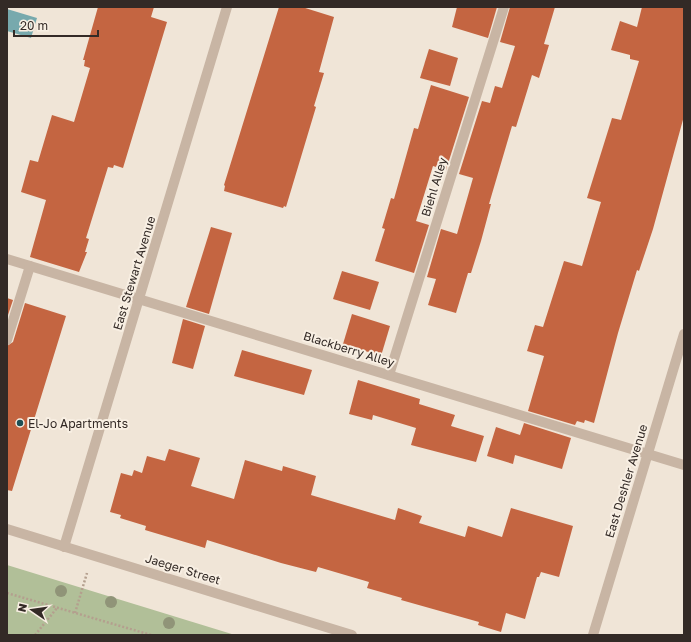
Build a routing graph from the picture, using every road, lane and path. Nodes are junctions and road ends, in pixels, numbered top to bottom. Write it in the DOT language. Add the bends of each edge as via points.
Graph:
graph roads {
  1 [pos="227,7"];
  2 [pos="504,7"];
  3 [pos="7,259"];
  4 [pos="30,266"];
  5 [pos="140,300"];
  6 [pos="684,334"];
  7 [pos="7,340"];
  8 [pos="389,375"];
  9 [pos="648,454"];
  10 [pos="684,465"];
  11 [pos="7,529"];
  12 [pos="64,547"];
  13 [pos="92,556"];
  14 [pos="7,593"];
  15 [pos="57,608"];
  16 [pos="75,613"];
  17 [pos="35,635"];
  18 [pos="151,635"];
  19 [pos="352,635"];
  20 [pos="593,635"];
  1 -- 5 [label="street, East Stewart Avenue"];
  2 -- 8 [label="street, Biehl Alley"];
  3 -- 4 [label="street, Blackberry Alley"];
  4 -- 5 [label="street, Blackberry Alley"];
  4 -- 7 [label="street"];
  5 -- 8 [label="street, Blackberry Alley"];
  5 -- 12 [label="street, East Stewart Avenue"];
  6 -- 9 [label="street, East Deshler Avenue"];
  8 -- 9 [label="street, Blackberry Alley"];
  9 -- 10 [label="street, Blackberry Alley"];
  9 -- 20 [label="street, East Deshler Avenue"];
  11 -- 12 [label="street, Jaeger Street"];
  12 -- 13 [label="street, Jaeger Street"];
  13 -- 16 [label="path"];
  13 -- 19 [label="street, Jaeger Street"];
  14 -- 15 [label="path"];
  15 -- 16 [label="path"];
  15 -- 17 [label="path"];
  16 -- 18 [label="path"];
}
